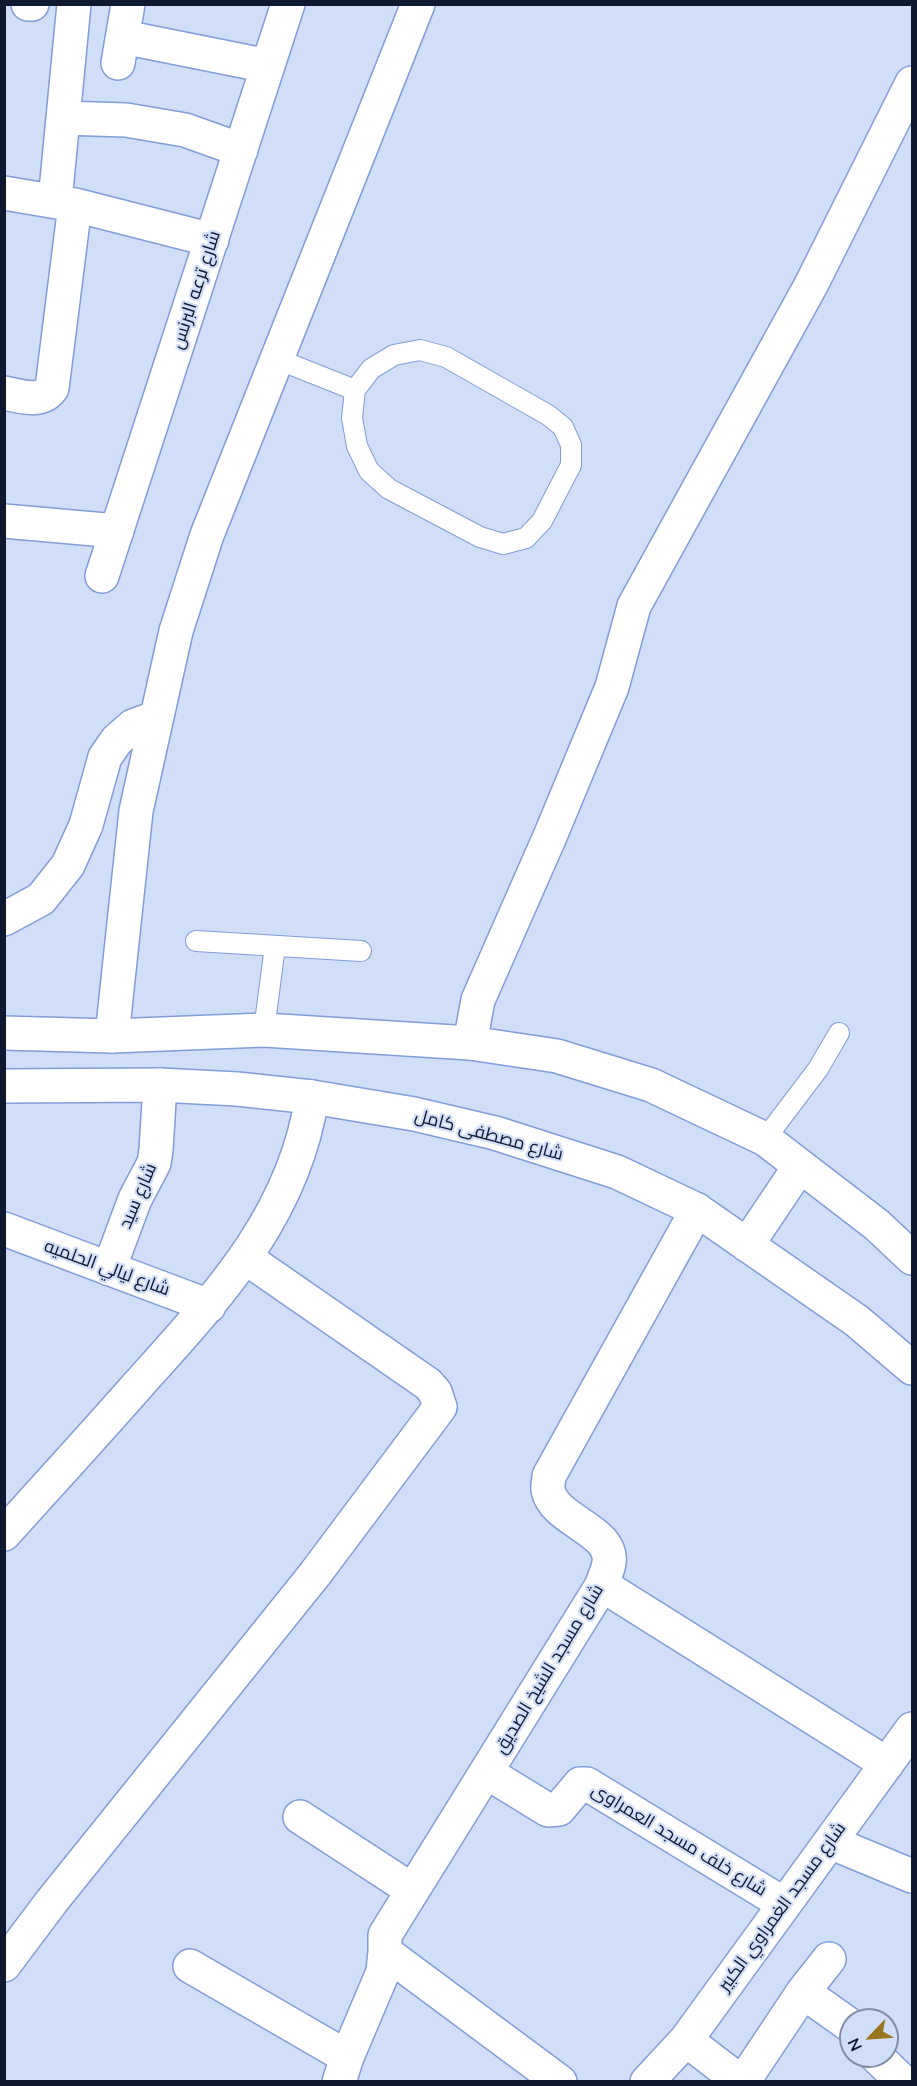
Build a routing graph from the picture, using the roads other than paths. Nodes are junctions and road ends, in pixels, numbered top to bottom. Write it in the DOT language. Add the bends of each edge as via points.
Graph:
graph roads {
  1 [pos="74,4"];
  2 [pos="128,4"];
  3 [pos="288,4"];
  4 [pos="418,4"];
  5 [pos="268,66"];
  6 [pos="912,83"];
  7 [pos="63,118"];
  8 [pos="241,150"];
  9 [pos="4,193"];
  10 [pos="65,203"];
  11 [pos="212,240"];
  12 [pos="277,359"];
  13 [pos="354,390"];
  14 [pos="4,393"];
  15 [pos="4,521"];
  16 [pos="117,531"];
  17 [pos="102,576"];
  18 [pos="156,718"];
  19 [pos="4,920"];
  20 [pos="196,941"];
  21 [pos="275,946"];
  22 [pos="361,951"];
  23 [pos="264,1030"];
  24 [pos="839,1033"];
  25 [pos="4,1034"];
  26 [pos="112,1036"];
  27 [pos="470,1043"];
  28 [pos="160,1085"];
  29 [pos="4,1086"];
  30 [pos="312,1097"];
  31 [pos="765,1139"];
  32 [pos="800,1166"];
  33 [pos="697,1210"];
  34 [pos="4,1229"];
  35 [pos="747,1245"];
  36 [pos="246,1258"];
  37 [pos="912,1258"];
  38 [pos="110,1269"];
  39 [pos="209,1306"];
  40 [pos="912,1368"];
  41 [pos="4,1534"];
  42 [pos="602,1586"];
  43 [pos="912,1729"];
  44 [pos="887,1764"];
  45 [pos="486,1772"];
  46 [pos="300,1817"];
  47 [pos="830,1842"];
  48 [pos="912,1876"];
  49 [pos="412,1890"];
  50 [pos="784,1904"];
  51 [pos="385,1952"];
  52 [pos="828,1959"];
  53 [pos="4,1965"];
  54 [pos="190,1966"];
  55 [pos="803,1992"];
  56 [pos="839,2018"];
  57 [pos="686,2040"];
  58 [pos="888,2068"];
  59 [pos="343,2069"];
  60 [pos="560,2082"];
  61 [pos="647,2082"];
  62 [pos="742,2082"];
  63 [pos="903,2082"];
  1 -- 7 [label="street"];
  2 -- 5 [label="street" via="120,50"];
  3 -- 5 [label="street, شارع ترعه البرنس"];
  4 -- 12 [label="street"];
  5 -- 8 [label="street, شارع ترعه البرنس"];
  6 -- 27 [label="street" via="811,285 634,606 612,687 478,1000"];
  7 -- 8 [label="street" via="136,122 185,130"];
  7 -- 10 [label="street"];
  8 -- 11 [label="street, شارع ترعه البرنس"];
  9 -- 10 [label="street"];
  10 -- 11 [label="street"];
  10 -- 14 [label="street" via="52,388 41,398"];
  11 -- 16 [label="street, شارع ترعه البرنس"];
  12 -- 13 [label="lane"];
  12 -- 18 [label="street" via="207,535 176,631"];
  13 -- 13 [label="lane" via="371,369 394,355 420,350 446,357 563,427 571,445 571,465 542,521 526,538 503,544 480,537 389,489 369,471 357,446 352,418"];
  15 -- 16 [label="street"];
  16 -- 17 [label="street, شارع ترعه البرنس"];
  18 -- 19 [label="street" via="133,726 105,757 86,825 68,865 41,899"];
  18 -- 26 [label="street" via="136,811"];
  20 -- 21 [label="lane"];
  21 -- 22 [label="lane"];
  21 -- 23 [label="lane"];
  23 -- 26 [label="street"];
  23 -- 27 [label="street"];
  24 -- 31 [label="lane" via="818,1069"];
  25 -- 26 [label="street"];
  27 -- 31 [label="street" via="557,1056 651,1085"];
  28 -- 29 [label="street, شارع مصطفى كامل"];
  28 -- 30 [label="street, شارع مصطفى كامل"];
  28 -- 38 [label="street, شارع سيد" via="154,1162 135,1199"];
  30 -- 33 [label="street, شارع مصطفى كامل" via="414,1114 495,1133 617,1172"];
  30 -- 36 [label="street" via="294,1165 273,1213"];
  31 -- 32 [label="street"];
  32 -- 35 [label="street"];
  32 -- 37 [label="street" via="878,1225"];
  33 -- 35 [label="street, شارع مصطفى كامل"];
  33 -- 42 [label="street, شارع مسجد الشيخ الصديق" via="549,1476 548,1489 554,1502 606,1547 610,1562"];
  34 -- 38 [label="street, شارع ليالي الحلميه"];
  35 -- 40 [label="street, شارع مصطفى كامل" via="857,1321"];
  36 -- 39 [label="street"];
  36 -- 53 [label="street" via="428,1384 440,1407 315,1574"];
  38 -- 39 [label="street, شارع ليالي الحلميه"];
  39 -- 41 [label="street"];
  42 -- 44 [label="street"];
  42 -- 45 [label="street, شارع مسجد الشيخ الصديق"];
  43 -- 44 [label="street, شارع مسجد الغمراوي الكبير"];
  44 -- 47 [label="street, شارع مسجد الغمراوي الكبير"];
  45 -- 49 [label="street, شارع مسجد الشيخ الصديق"];
  45 -- 50 [label="street, شارع خلف مسجد العمراوى" via="548,1810 559,1809 580,1784 587,1784"];
  46 -- 49 [label="street"];
  47 -- 48 [label="street"];
  47 -- 50 [label="street, شارع مسجد الغمراوي الكبير"];
  49 -- 51 [label="street, شارع مسجد الشيخ الصديق" via="384,1935"];
  50 -- 57 [label="street, شارع مسجد الغمراوي الكبير"];
  51 -- 59 [label="street, شارع مسجد الشيخ الصديق" via="380,1980"];
  51 -- 60 [label="street"];
  52 -- 55 [label="street"];
  54 -- 59 [label="street"];
  55 -- 56 [label="street"];
  55 -- 62 [label="street"];
  57 -- 61 [label="street, شارع مسجد الغمراوي الكبير"];
  57 -- 62 [label="street"];
  58 -- 63 [label="street"];
}
